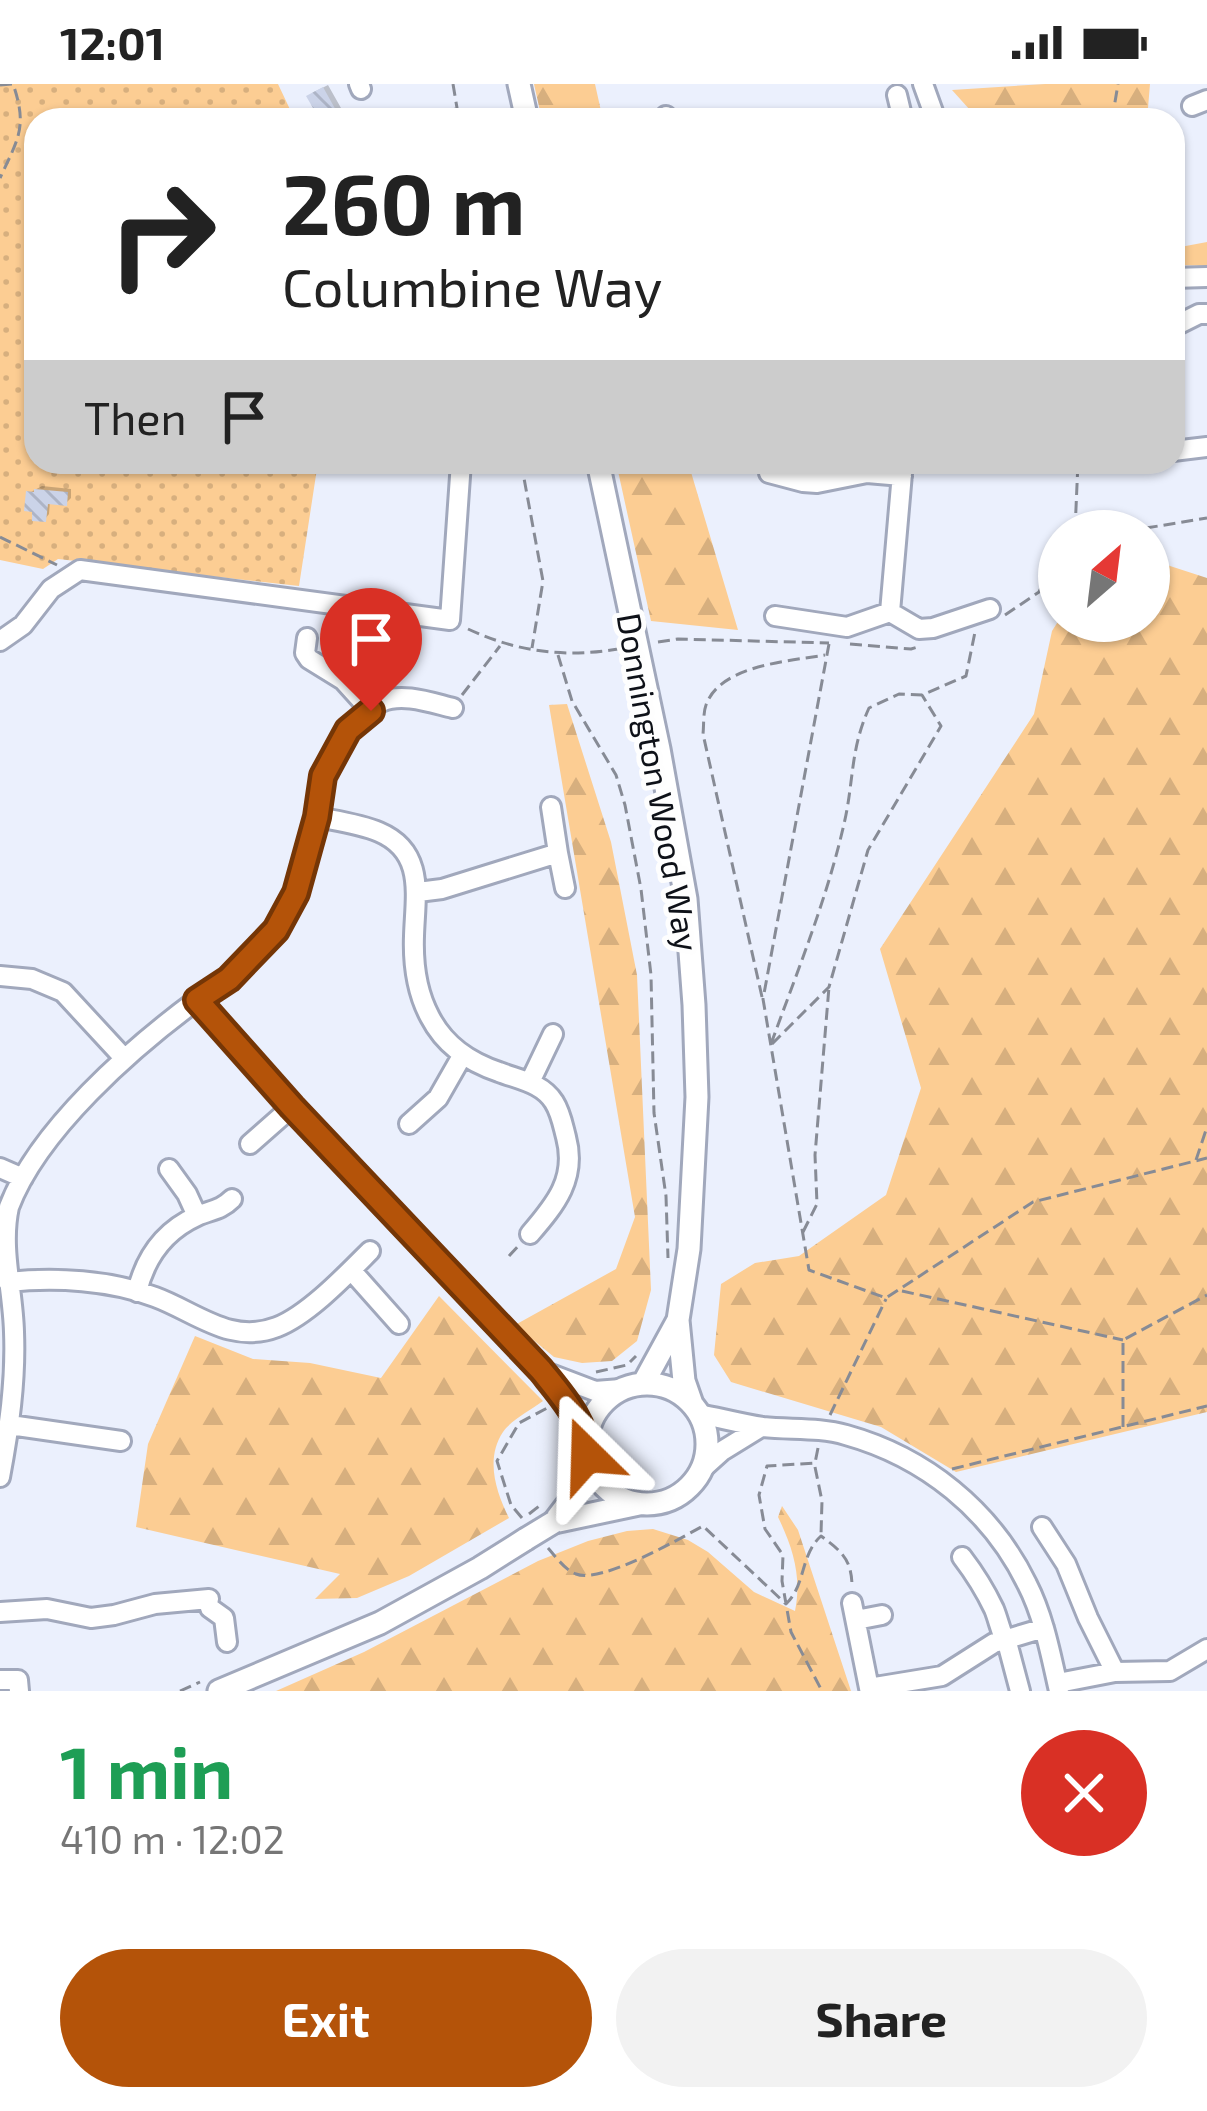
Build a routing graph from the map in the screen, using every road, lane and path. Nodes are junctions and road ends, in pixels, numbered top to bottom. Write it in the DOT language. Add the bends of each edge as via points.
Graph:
graph roads {
  1 [pos="453,84"];
  2 [pos="0,85"];
  3 [pos="897,94"];
  4 [pos="458,108"];
  5 [pos="900,108"];
  6 [pos="0,178"];
  7 [pos="460,474"];
  8 [pos="523,474"];
  9 [pos="601,474"];
  10 [pos="772,474"];
  11 [pos="862,474"];
  12 [pos="901,474"];
  13 [pos="1078,474"];
  14 [pos="1077,510"];
  15 [pos="1207,518"];
  16 [pos="1170,524"];
  17 [pos="0,537"];
  18 [pos="68,576"];
  19 [pos="991,608"];
  20 [pos="775,616"];
  21 [pos="883,616"];
  22 [pos="450,620"];
  23 [pos="976,630"];
  24 [pos="307,638"];
  25 [pos="0,641"];
  26 [pos="658,642"];
  27 [pos="501,644"];
  28 [pos="532,649"];
  29 [pos="618,649"];
  30 [pos="827,654"];
  31 [pos="558,655"];
  32 [pos="922,695"];
  33 [pos="453,708"];
  34 [pos="371,711"];
  35 [pos="551,807"];
  36 [pos="317,817"];
  37 [pos="558,853"];
  38 [pos="566,888"];
  39 [pos="418,892"];
  40 [pos="0,976"];
  41 [pos="829,987"];
  42 [pos="763,999"];
  43 [pos="197,1000"];
  44 [pos="543,1040"];
  45 [pos="771,1045"];
  46 [pos="462,1056"];
  47 [pos="124,1058"];
  48 [pos="530,1082"];
  49 [pos="292,1107"];
  50 [pos="409,1124"];
  51 [pos="1207,1127"];
  52 [pos="250,1144"];
  53 [pos="1207,1158"];
  54 [pos="1195,1163"];
  55 [pos="0,1168"];
  56 [pos="169,1169"];
  57 [pos="23,1178"];
  58 [pos="227,1204"];
  59 [pos="197,1216"];
  60 [pos="530,1234"];
  61 [pos="802,1234"];
  62 [pos="370,1251"];
  63 [pos="350,1270"];
  64 [pos="667,1271"];
  65 [pos="8,1282"];
  66 [pos="898,1290"];
  67 [pos="137,1292"];
  68 [pos="1207,1295"];
  69 [pos="886,1298"];
  70 [pos="6,1311"];
  71 [pos="678,1320"];
  72 [pos="399,1324"];
  73 [pos="1123,1340"];
  74 [pos="638,1354"];
  75 [pos="541,1370"];
  76 [pos="589,1371"];
  77 [pos="632,1386"];
  78 [pos="550,1406"];
  79 [pos="1207,1406"];
  80 [pos="696,1409"];
  81 [pos="827,1421"];
  82 [pos="10,1425"];
  83 [pos="761,1426"];
  84 [pos="1123,1427"];
  85 [pos="578,1439"];
  86 [pos="820,1440"];
  87 [pos="121,1441"];
  88 [pos="815,1463"];
  89 [pos="702,1469"];
  90 [pos="593,1471"];
  91 [pos="933,1473"];
  92 [pos="0,1477"];
  93 [pos="557,1490"];
  94 [pos="640,1504"];
  95 [pos="1042,1527"];
  96 [pos="536,1530"];
  97 [pos="821,1536"];
  98 [pos="962,1558"];
  99 [pos="786,1604"];
  100 [pos="854,1611"];
  101 [pos="0,1612"];
  102 [pos="882,1616"];
  103 [pos="1044,1628"];
  104 [pos="1004,1640"];
  105 [pos="226,1642"];
  106 [pos="1207,1649"];
  107 [pos="1124,1678"];
  108 [pos="0,1680"];
  109 [pos="1059,1687"];
  110 [pos="869,1689"];
  111 [pos="20,1691"];
  112 [pos="219,1691"];
  113 [pos="822,1691"];
  114 [pos="1020,1691"];
  1 -- 4 [label="path"];
  2 -- 6 [label="path" via="13,84 22,110"];
  3 -- 5 [label="street"];
  7 -- 22 [label="street"];
  8 -- 28 [label="path" via="543,581"];
  9 -- 71 [label="main road, Donnington Wood Way" via="686,899 697,1097"];
  10 -- 11 [label="street" via="817,483"];
  12 -- 21 [label="street"];
  13 -- 14 [label="path"];
  15 -- 16 [label="path"];
  17 -- 18 [label="path"];
  18 -- 22 [label="street" via="80,570"];
  18 -- 25 [label="street"];
  19 -- 21 [label="street" via="920,629"];
  20 -- 21 [label="street" via="847,627"];
  22 -- 27 [label="path"];
  23 -- 32 [label="path" via="966,676"];
  24 -- 34 [label="street" via="309,659"];
  26 -- 30 [label="path" via="830,643"];
  27 -- 28 [label="path"];
  27 -- 33 [label="path"];
  28 -- 31 [label="path"];
  29 -- 31 [label="path"];
  30 -- 42 [label="path"];
  30 -- 42 [label="path" via="747,669 706,704 703,734"];
  31 -- 64 [label="path" via="572,700 616,776 641,889"];
  32 -- 41 [label="path" via="941,725 868,850"];
  32 -- 45 [label="path" via="899,694 869,708 856,736 844,823"];
  33 -- 34 [label="street" via="414,699 382,701"];
  34 -- 36 [label="street" via="348,730 323,776"];
  35 -- 37 [label="street"];
  36 -- 39 [label="street" via="392,839"];
  36 -- 43 [label="street" via="296,893 276,930"];
  37 -- 38 [label="street"];
  37 -- 39 [label="street"];
  39 -- 46 [label="street" via="418,990 430,1019"];
  40 -- 47 [label="street" via="63,992"];
  41 -- 45 [label="path"];
  41 -- 61 [label="path" via="817,1204"];
  42 -- 45 [label="path"];
  43 -- 47 [label="street"];
  43 -- 49 [label="street"];
  44 -- 48 [label="street"];
  45 -- 61 [label="path"];
  46 -- 48 [label="street"];
  46 -- 50 [label="street" via="438,1098"];
  47 -- 57 [label="street"];
  48 -- 60 [label="street" via="556,1104 571,1168 557,1218"];
  49 -- 52 [label="street"];
  49 -- 75 [label="street"];
  51 -- 54 [label="path"];
  53 -- 54 [label="path"];
  54 -- 66 [label="path" via="1033,1202"];
  55 -- 57 [label="street"];
  56 -- 59 [label="street"];
  57 -- 65 [label="street" via="2,1234"];
  58 -- 59 [label="street"];
  59 -- 67 [label="street" via="151,1253"];
  61 -- 69 [label="path" via="809,1270"];
  62 -- 63 [label="street"];
  63 -- 67 [label="street" via="298,1315 258,1331 213,1326"];
  63 -- 72 [label="street"];
  65 -- 67 [label="street" via="90,1282"];
  65 -- 70 [label="street"];
  66 -- 69 [label="path"];
  66 -- 73 [label="path"];
  68 -- 73 [label="path"];
  69 -- 81 [label="path"];
  70 -- 82 [label="street" via="15,1367"];
  71 -- 77 [label="main road, Donnington Wood Way"];
  71 -- 80 [label="main road, Donnington Wood Way" via="684,1381"];
  73 -- 84 [label="path"];
  74 -- 76 [label="path" via="627,1365"];
  75 -- 77 [label="street" via="595,1391"];
  75 -- 85 [label="street" via="566,1400"];
  77 -- 80 [label="main road" via="661,1385"];
  77 -- 85 [label="main road" via="604,1401"];
  78 -- 96 [label="path" via="519,1423 497,1461 511,1505"];
  79 -- 84 [label="path"];
  80 -- 83 [label="street"];
  80 -- 89 [label="main road" via="706,1432"];
  82 -- 87 [label="street" via="96,1447"];
  82 -- 92 [label="street"];
  83 -- 89 [label="street"];
  83 -- 91 [label="street" via="845,1435"];
  84 -- 91 [label="path"];
  85 -- 90 [label="main road"];
  85 -- 93 [label="path"];
  86 -- 88 [label="path"];
  88 -- 97 [label="path"];
  88 -- 99 [label="path" via="767,1466 759,1496 783,1555"];
  89 -- 94 [label="main road" via="683,1492"];
  90 -- 94 [label="main road" via="604,1487"];
  90 -- 96 [label="main road"];
  91 -- 103 [label="street" via="971,1505 1013,1559"];
  94 -- 96 [label="main road"];
  95 -- 107 [label="street"];
  96 -- 99 [label="path" via="572,1574 589,1577 703,1526"];
  96 -- 112 [label="main road" via="380,1623"];
  97 -- 99 [label="path" via="809,1546 797,1594"];
  97 -- 100 [label="path" via="843,1553"];
  98 -- 104 [label="street"];
  99 -- 113 [label="path" via="791,1632"];
  100 -- 102 [label="street"];
  100 -- 110 [label="street"];
  101 -- 105 [label="street" via="47,1609 91,1618 209,1601 224,1618"];
  103 -- 104 [label="street"];
  103 -- 109 [label="street"];
  104 -- 110 [label="street" via="942,1676"];
  104 -- 114 [label="street"];
  106 -- 107 [label="street" via="1170,1671"];
  107 -- 109 [label="street"];
  108 -- 111 [label="street" via="19,1680"];
}
